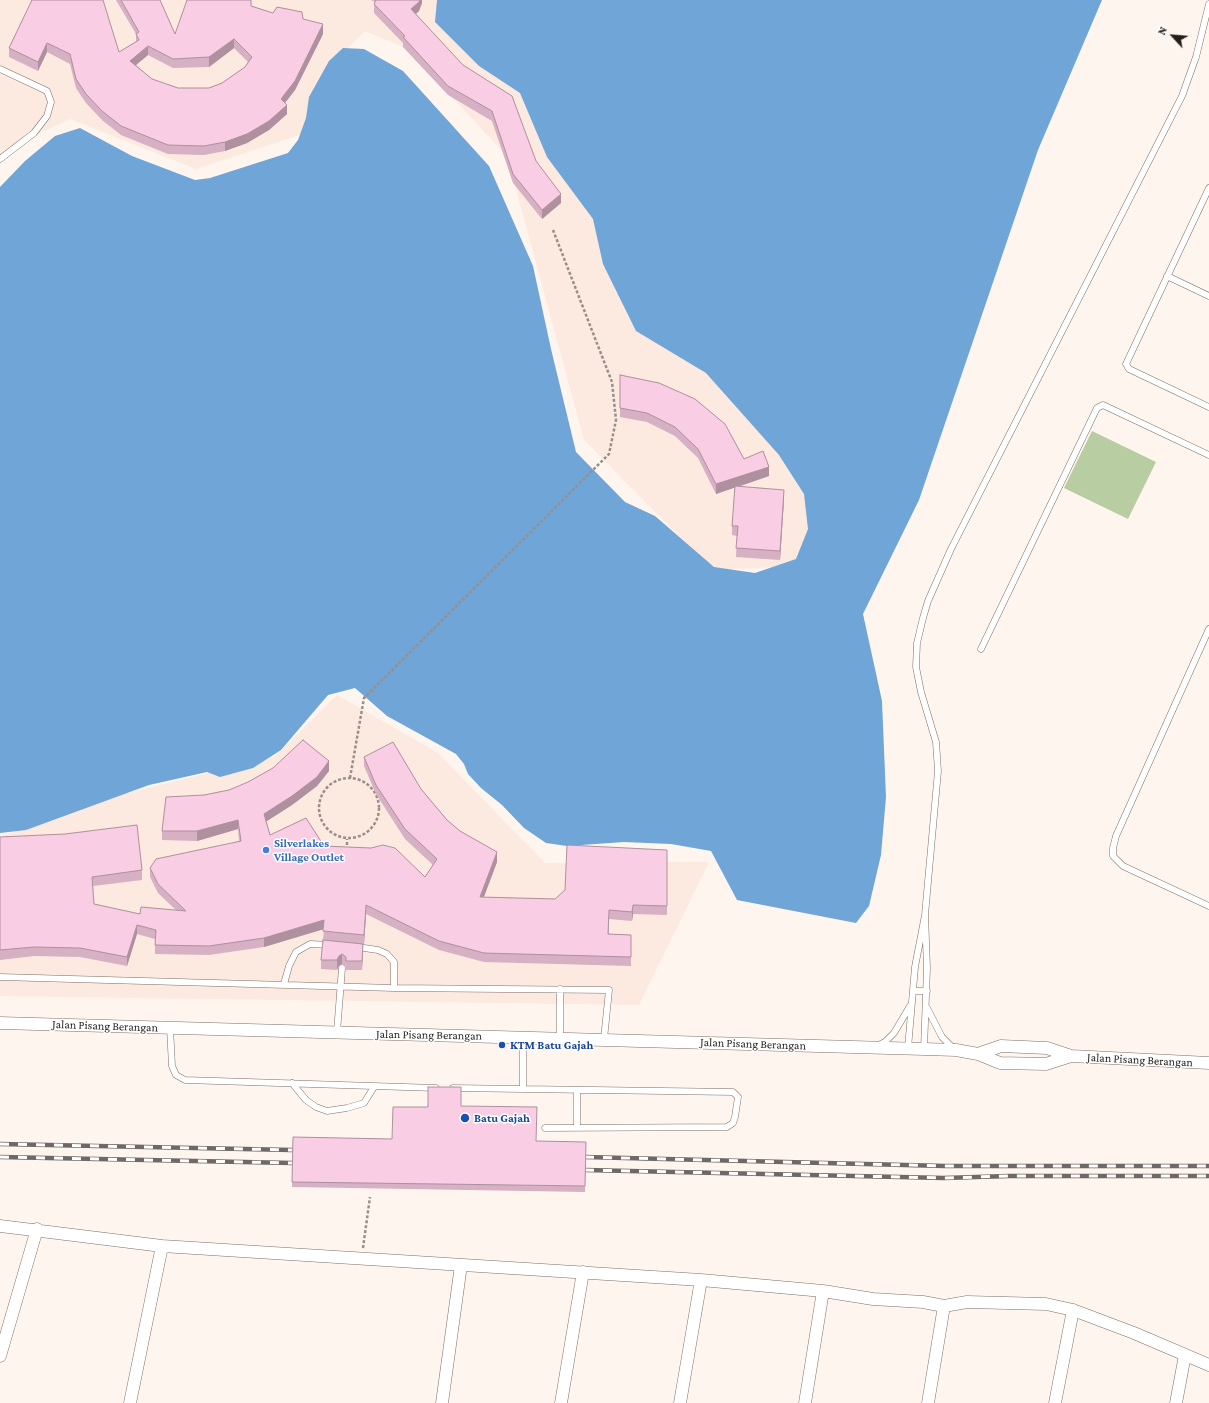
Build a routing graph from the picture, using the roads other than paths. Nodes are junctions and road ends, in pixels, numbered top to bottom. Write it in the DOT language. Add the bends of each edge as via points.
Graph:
graph roads {
  1 [pos="1209,4"];
  2 [pos="0,69"];
  3 [pos="0,159"];
  4 [pos="1209,188"];
  5 [pos="1167,276"];
  6 [pos="1209,296"];
  7 [pos="1209,407"];
  8 [pos="1209,455"];
  9 [pos="1209,629"];
  10 [pos="981,649"];
  11 [pos="1209,906"];
  12 [pos="925,915"];
  13 [pos="338,946"];
  14 [pos="351,947"];
  15 [pos="342,968"];
  16 [pos="0,977"];
  17 [pos="284,984"];
  18 [pos="341,986"];
  19 [pos="394,988"];
  20 [pos="560,989"];
  21 [pos="912,991"];
  22 [pos="927,991"];
  23 [pos="912,1004"];
  24 [pos="926,1006"];
  25 [pos="0,1023"];
  26 [pos="170,1028"];
  27 [pos="336,1032"];
  28 [pos="523,1037"];
  29 [pos="560,1038"];
  30 [pos="604,1039"];
  31 [pos="1001,1046"];
  32 [pos="872,1048"];
  33 [pos="908,1048"];
  34 [pos="1047,1048"];
  35 [pos="924,1049"];
  36 [pos="956,1050"];
  37 [pos="978,1054"];
  38 [pos="1071,1056"];
  39 [pos="1000,1063"];
  40 [pos="1209,1063"];
  41 [pos="1046,1064"];
  42 [pos="292,1083"];
  43 [pos="374,1087"];
  44 [pos="524,1089"];
  45 [pos="577,1090"];
  46 [pos="545,1128"];
  47 [pos="577,1128"];
  48 [pos="0,1226"];
  49 [pos="37,1229"];
  50 [pos="162,1246"];
  51 [pos="461,1265"];
  52 [pos="583,1272"];
  53 [pos="702,1280"];
  54 [pos="822,1291"];
  55 [pos="944,1306"];
  56 [pos="1072,1310"];
  57 [pos="1185,1355"];
  58 [pos="0,1356"];
  59 [pos="1209,1366"];
  60 [pos="130,1403"];
  61 [pos="442,1403"];
  62 [pos="561,1403"];
  63 [pos="680,1403"];
  64 [pos="805,1403"];
  65 [pos="928,1403"];
  66 [pos="1055,1403"];
  67 [pos="1176,1403"];
  1 -- 12 [label="lane" via="1196,57 1182,96 951,549 924,612 917,643 916,666 936,742 938,771"];
  2 -- 3 [label="lane" via="47,91 51,102 47,116 34,133"];
  4 -- 5 [label="lane"];
  5 -- 6 [label="lane"];
  5 -- 7 [label="lane" via="1126,364 1129,369"];
  8 -- 10 [label="lane" via="1103,405 1097,408"];
  9 -- 11 [label="lane" via="1112,848 1113,856 1123,866"];
  12 -- 21 [label="lane"];
  12 -- 22 [label="lane"];
  13 -- 17 [label="lane" via="310,944 296,952"];
  14 -- 19 [label="lane" via="378,950 387,954 394,962"];
  15 -- 18 [label="lane"];
  16 -- 17 [label="lane"];
  17 -- 18 [label="lane"];
  18 -- 19 [label="lane"];
  18 -- 27 [label="lane"];
  19 -- 20 [label="lane"];
  20 -- 29 [label="lane"];
  20 -- 30 [label="lane" via="609,990"];
  21 -- 22 [label="lane"];
  21 -- 23 [label="lane"];
  22 -- 24 [label="lane"];
  23 -- 32 [label="lane" via="890,1038"];
  23 -- 33 [label="lane"];
  24 -- 35 [label="lane"];
  24 -- 36 [label="lane" via="942,1037"];
  25 -- 26 [label="street, Jalan Pisang Berangan"];
  26 -- 27 [label="street, Jalan Pisang Berangan"];
  26 -- 42 [label="lane" via="172,1066 176,1075 185,1080"];
  27 -- 28 [label="street, Jalan Pisang Berangan"];
  28 -- 29 [label="street, Jalan Pisang Berangan"];
  28 -- 44 [label="lane"];
  29 -- 30 [label="street, Jalan Pisang Berangan"];
  30 -- 32 [label="street, Jalan Pisang Berangan"];
  31 -- 34 [label="street, Jalan Pisang Berangan"];
  31 -- 37 [label="street, Jalan Pisang Berangan"];
  31 -- 39 [label="street"];
  32 -- 33 [label="street, Jalan Pisang Berangan"];
  33 -- 35 [label="street, Jalan Pisang Berangan"];
  34 -- 38 [label="street, Jalan Pisang Berangan"];
  34 -- 41 [label="street"];
  35 -- 36 [label="street, Jalan Pisang Berangan"];
  36 -- 37 [label="street, Jalan Pisang Berangan"];
  37 -- 39 [label="street, Jalan Pisang Berangan"];
  38 -- 40 [label="street, Jalan Pisang Berangan"];
  38 -- 41 [label="street, Jalan Pisang Berangan"];
  39 -- 41 [label="street, Jalan Pisang Berangan"];
  42 -- 43 [label="lane"];
  42 -- 43 [label="lane" via="306,1100 327,1111 364,1103"];
  43 -- 44 [label="lane"];
  44 -- 45 [label="lane"];
  45 -- 47 [label="lane"];
  45 -- 47 [label="lane" via="734,1092 738,1097 735,1117 727,1127"];
  46 -- 47 [label="lane"];
  48 -- 49 [label="street"];
  49 -- 50 [label="street"];
  49 -- 58 [label="street"];
  50 -- 51 [label="street"];
  50 -- 60 [label="street"];
  51 -- 52 [label="street"];
  51 -- 61 [label="street"];
  52 -- 53 [label="street"];
  52 -- 62 [label="street"];
  53 -- 54 [label="street"];
  53 -- 63 [label="street"];
  54 -- 55 [label="street"];
  54 -- 64 [label="street"];
  55 -- 56 [label="street" via="966,1302 1026,1302"];
  55 -- 65 [label="street"];
  56 -- 57 [label="street"];
  56 -- 66 [label="street"];
  57 -- 59 [label="street"];
  57 -- 67 [label="street"];
}
